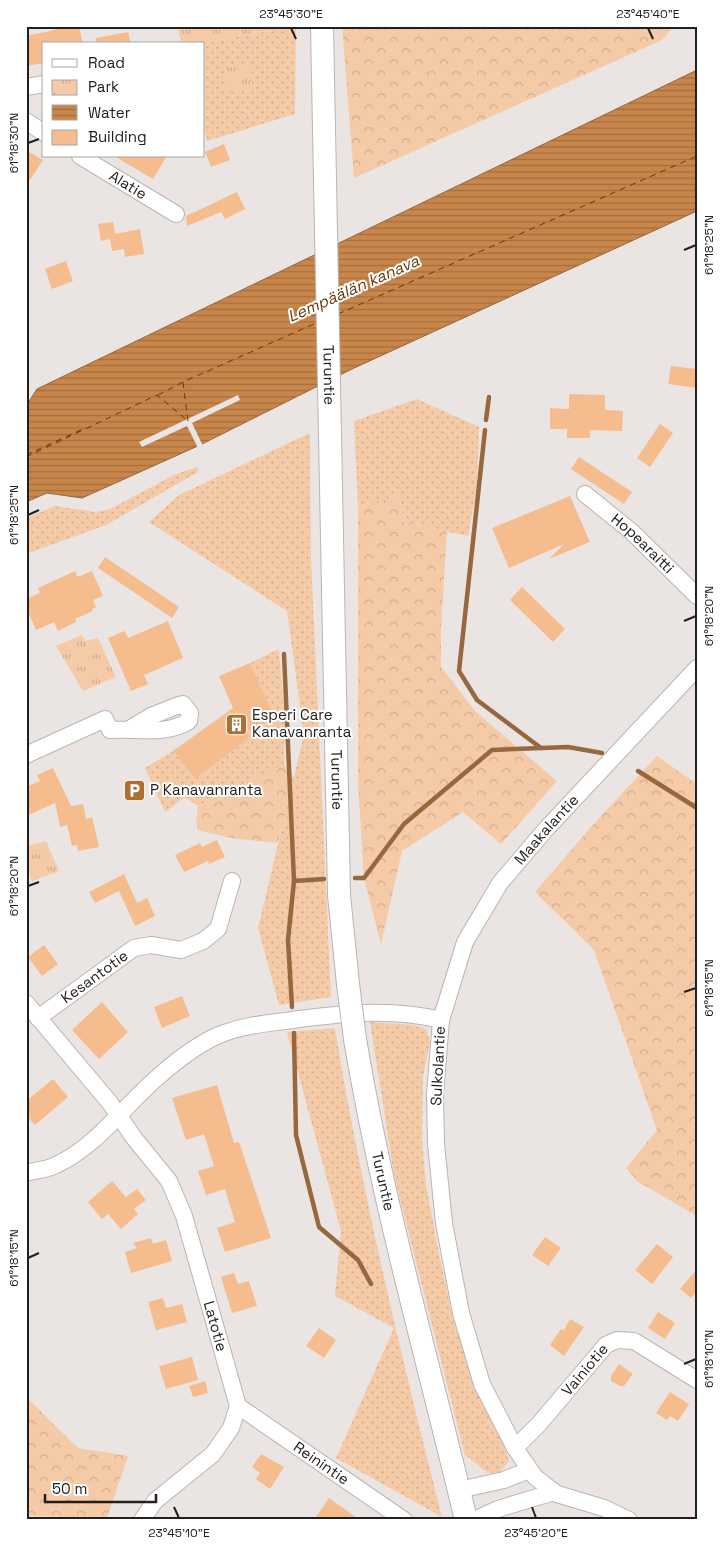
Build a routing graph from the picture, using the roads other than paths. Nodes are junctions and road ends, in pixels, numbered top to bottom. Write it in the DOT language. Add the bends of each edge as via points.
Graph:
graph roads {
  1 [pos="322,26"];
  2 [pos="42,84"];
  3 [pos="26,87"];
  4 [pos="26,121"];
  5 [pos="42,132"];
  6 [pos="83,158"];
  7 [pos="176,214"];
  8 [pos="585,494"];
  9 [pos="697,596"];
  10 [pos="697,668"];
  11 [pos="131,728"];
  12 [pos="26,755"];
  13 [pos="232,881"];
  14 [pos="26,1003"];
  15 [pos="38,1018"];
  16 [pos="441,1020"];
  17 [pos="118,1116"];
  18 [pos="26,1172"];
  19 [pos="697,1380"];
  20 [pos="238,1406"];
  21 [pos="515,1448"];
  22 [pos="529,1470"];
  23 [pos="459,1490"];
  24 [pos="554,1492"];
  25 [pos="142,1520"];
  26 [pos="404,1520"];
  27 [pos="466,1520"];
  28 [pos="474,1520"];
  29 [pos="629,1520"];
  1 -- 23 [label="main road, Turuntie, bridge" via="339,895 366,1107 387,1206"];
  2 -- 3 [label="street"];
  4 -- 5 [label="street"];
  6 -- 7 [label="street, Alatie"];
  8 -- 9 [label="street, Hopearaitti" via="632,532"];
  10 -- 16 [label="street, Maakalantie" via="546,828 500,883 465,942"];
  11 -- 12 [label="street" via="110,730 105,719"];
  13 -- 15 [label="street, Kesantotie" via="218,929 203,941 181,950 151,945 134,948"];
  14 -- 15 [label="street, Latotie"];
  15 -- 17 [label="street, Latotie"];
  16 -- 17 [label="street, Sulkolantie" via="383,1011 246,1026 209,1041 179,1060"];
  16 -- 21 [label="street, Sulkolantie" via="435,1094 444,1223 470,1350 482,1384"];
  17 -- 18 [label="street, Sulkolantie" via="78,1152 54,1166"];
  17 -- 20 [label="street, Latotie" via="169,1181 177,1198"];
  19 -- 21 [label="street, Vainiotie" via="634,1341 617,1340 606,1345"];
  20 -- 25 [label="street" via="231,1428 213,1454 155,1502"];
  20 -- 26 [label="street, Reinintie"];
  21 -- 22 [label="street, Sulkolantie"];
  22 -- 23 [label="street" via="504,1480"];
  22 -- 24 [label="street, Sulkolantie"];
  23 -- 27 [label="main road, Turuntie"];
  24 -- 28 [label="street"];
  24 -- 29 [label="street"];
}
